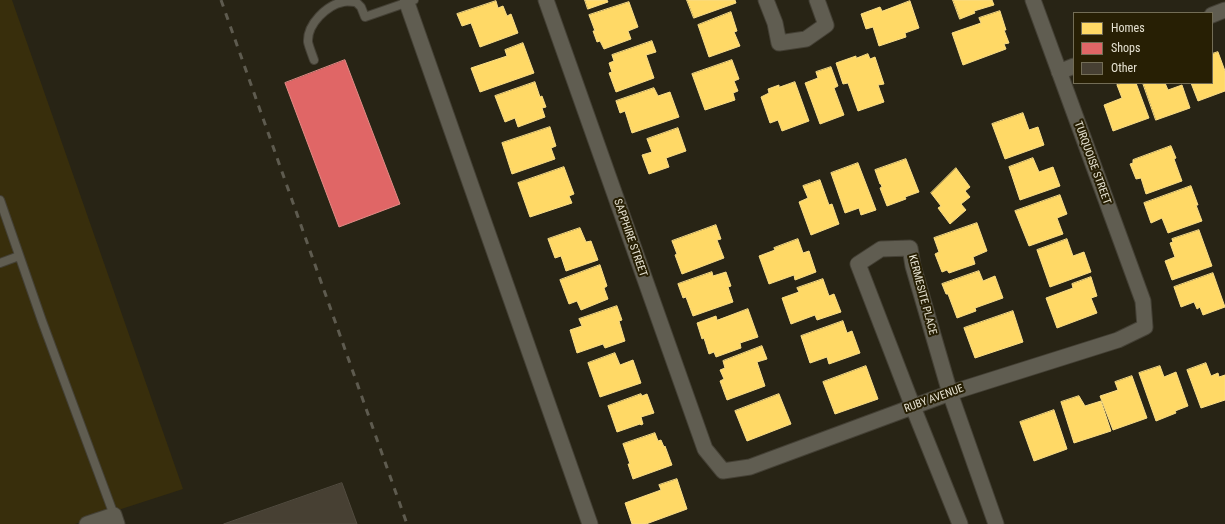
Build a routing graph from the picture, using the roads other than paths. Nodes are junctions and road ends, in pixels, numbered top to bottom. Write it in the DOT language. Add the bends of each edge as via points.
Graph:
graph roads {
  1 [pos="546,0"];
  2 [pos="766,0"];
  3 [pos="1033,0"];
  4 [pos="410,1"];
  5 [pos="817,2"];
  6 [pos="1225,10"];
  7 [pos="1213,15"];
  8 [pos="314,60"];
  9 [pos="1073,66"];
  10 [pos="1059,72"];
  11 [pos="0,200"];
  12 [pos="19,256"];
  13 [pos="0,263"];
  14 [pos="1145,327"];
  15 [pos="950,393"];
  16 [pos="913,407"];
  17 [pos="723,471"];
  18 [pos="115,519"];
  19 [pos="87,524"];
  20 [pos="590,524"];
  21 [pos="960,524"];
  22 [pos="996,524"];
  1 -- 17 [label="street, SAPPHIRE STREET" via="705,449"];
  2 -- 5 [label="street" via="779,43 806,39 826,24"];
  3 -- 10 [label="street, TURQUOISE STREET"];
  4 -- 8 [label="lane" via="365,17 356,2 342,2 329,8 320,15 311,28 308,41"];
  4 -- 20 [label="street"];
  6 -- 7 [label="street"];
  9 -- 10 [label="street"];
  10 -- 14 [label="street, TURQUOISE STREET" via="1143,301"];
  11 -- 12 [label="lane"];
  12 -- 13 [label="lane"];
  12 -- 18 [label="lane"];
  14 -- 15 [label="street, RUBY AVENUE" via="1118,340"];
  15 -- 16 [label="street, RUBY AVENUE"];
  15 -- 16 [label="street, KERMESITE PLACE" via="910,248 881,249 858,264"];
  15 -- 22 [label="street, KERMESITE PLACE"];
  16 -- 17 [label="street, RUBY AVENUE" via="750,467"];
  16 -- 21 [label="street, KERMESITE PLACE"];
  18 -- 19 [label="street"];
}
